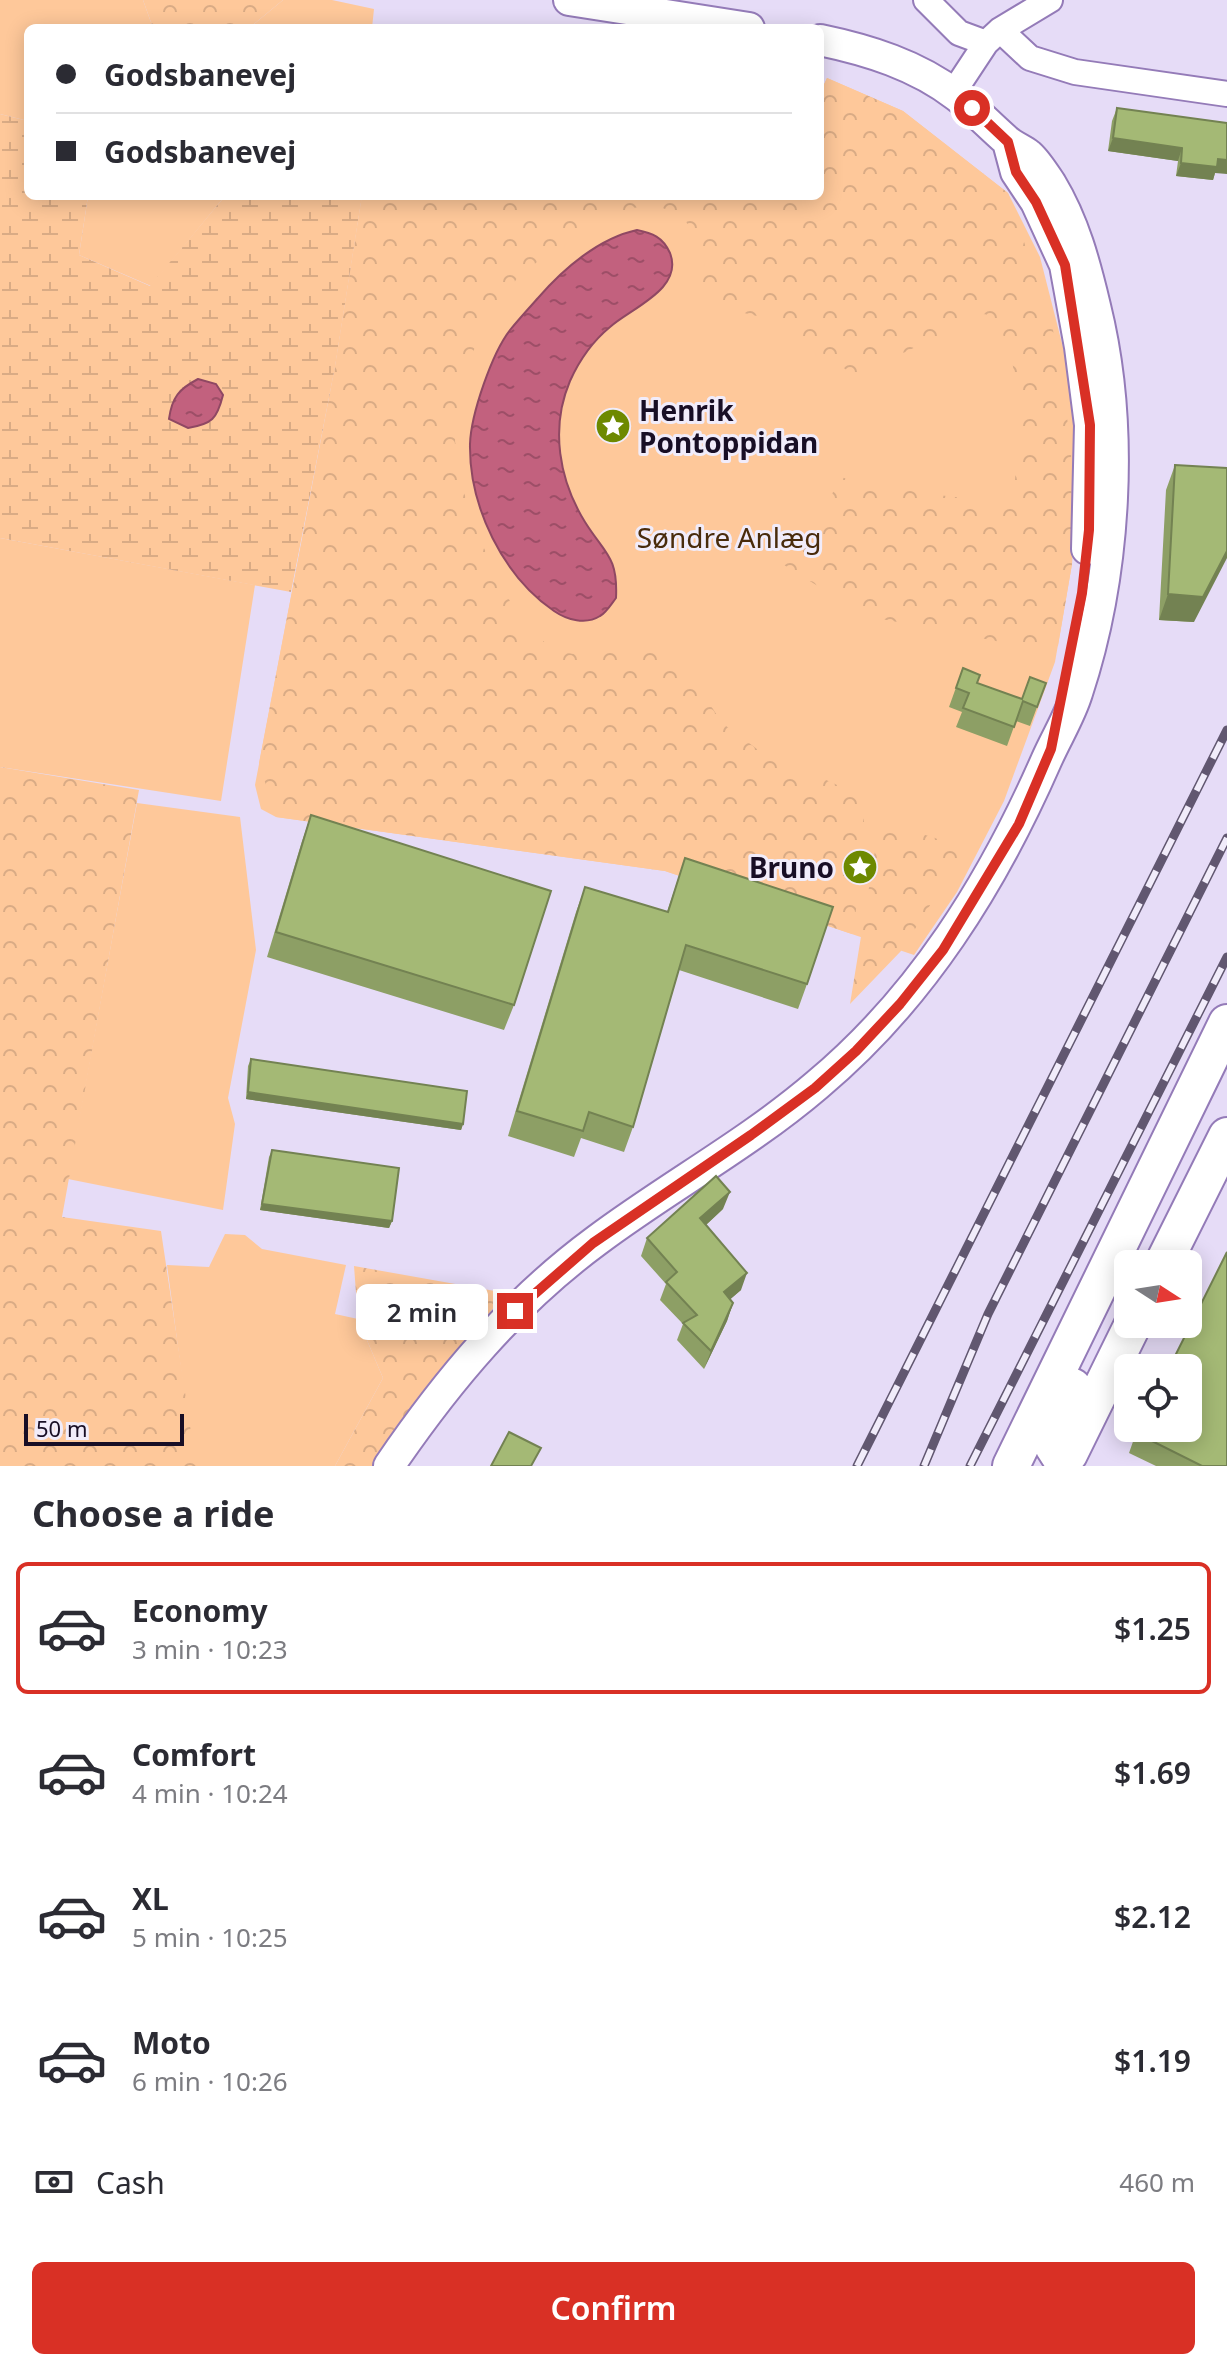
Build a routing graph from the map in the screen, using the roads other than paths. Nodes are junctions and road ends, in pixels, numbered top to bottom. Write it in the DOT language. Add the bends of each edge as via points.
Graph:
graph roads {
  1 [pos="569,0"];
  2 [pos="926,0"];
  3 [pos="1050,0"];
  4 [pos="723,24"];
  5 [pos="993,37"];
  6 [pos="824,41"];
  7 [pos="953,93"];
  8 [pos="1227,94"];
  9 [pos="1227,1023"];
  10 [pos="1227,1136"];
  11 [pos="1123,1234"];
  12 [pos="1170,1250"];
  13 [pos="1125,1338"];
  14 [pos="1057,1465"];
  15 [pos="389,1466"];
  16 [pos="1011,1466"];
  1 -- 4 [label="street"];
  2 -- 5 [label="street" via="959,33"];
  3 -- 5 [label="street"];
  5 -- 7 [label="street"];
  5 -- 8 [label="street" via="1030,58 1075,72"];
  6 -- 7 [label="street" via="904,64"];
  7 -- 15 [label="street" via="1008,142 1016,172 1065,265 1090,425 1082,593 1051,749 1019,824 943,950 856,1051 815,1088 593,1243 534,1293 478,1347"];
  9 -- 11 [label="main road"];
  10 -- 12 [label="main road"];
  11 -- 14 [label="main road" via="1108,1308 1059,1420 1053,1446"];
  11 -- 16 [label="main road"];
  13 -- 14 [label="main road"];
}
